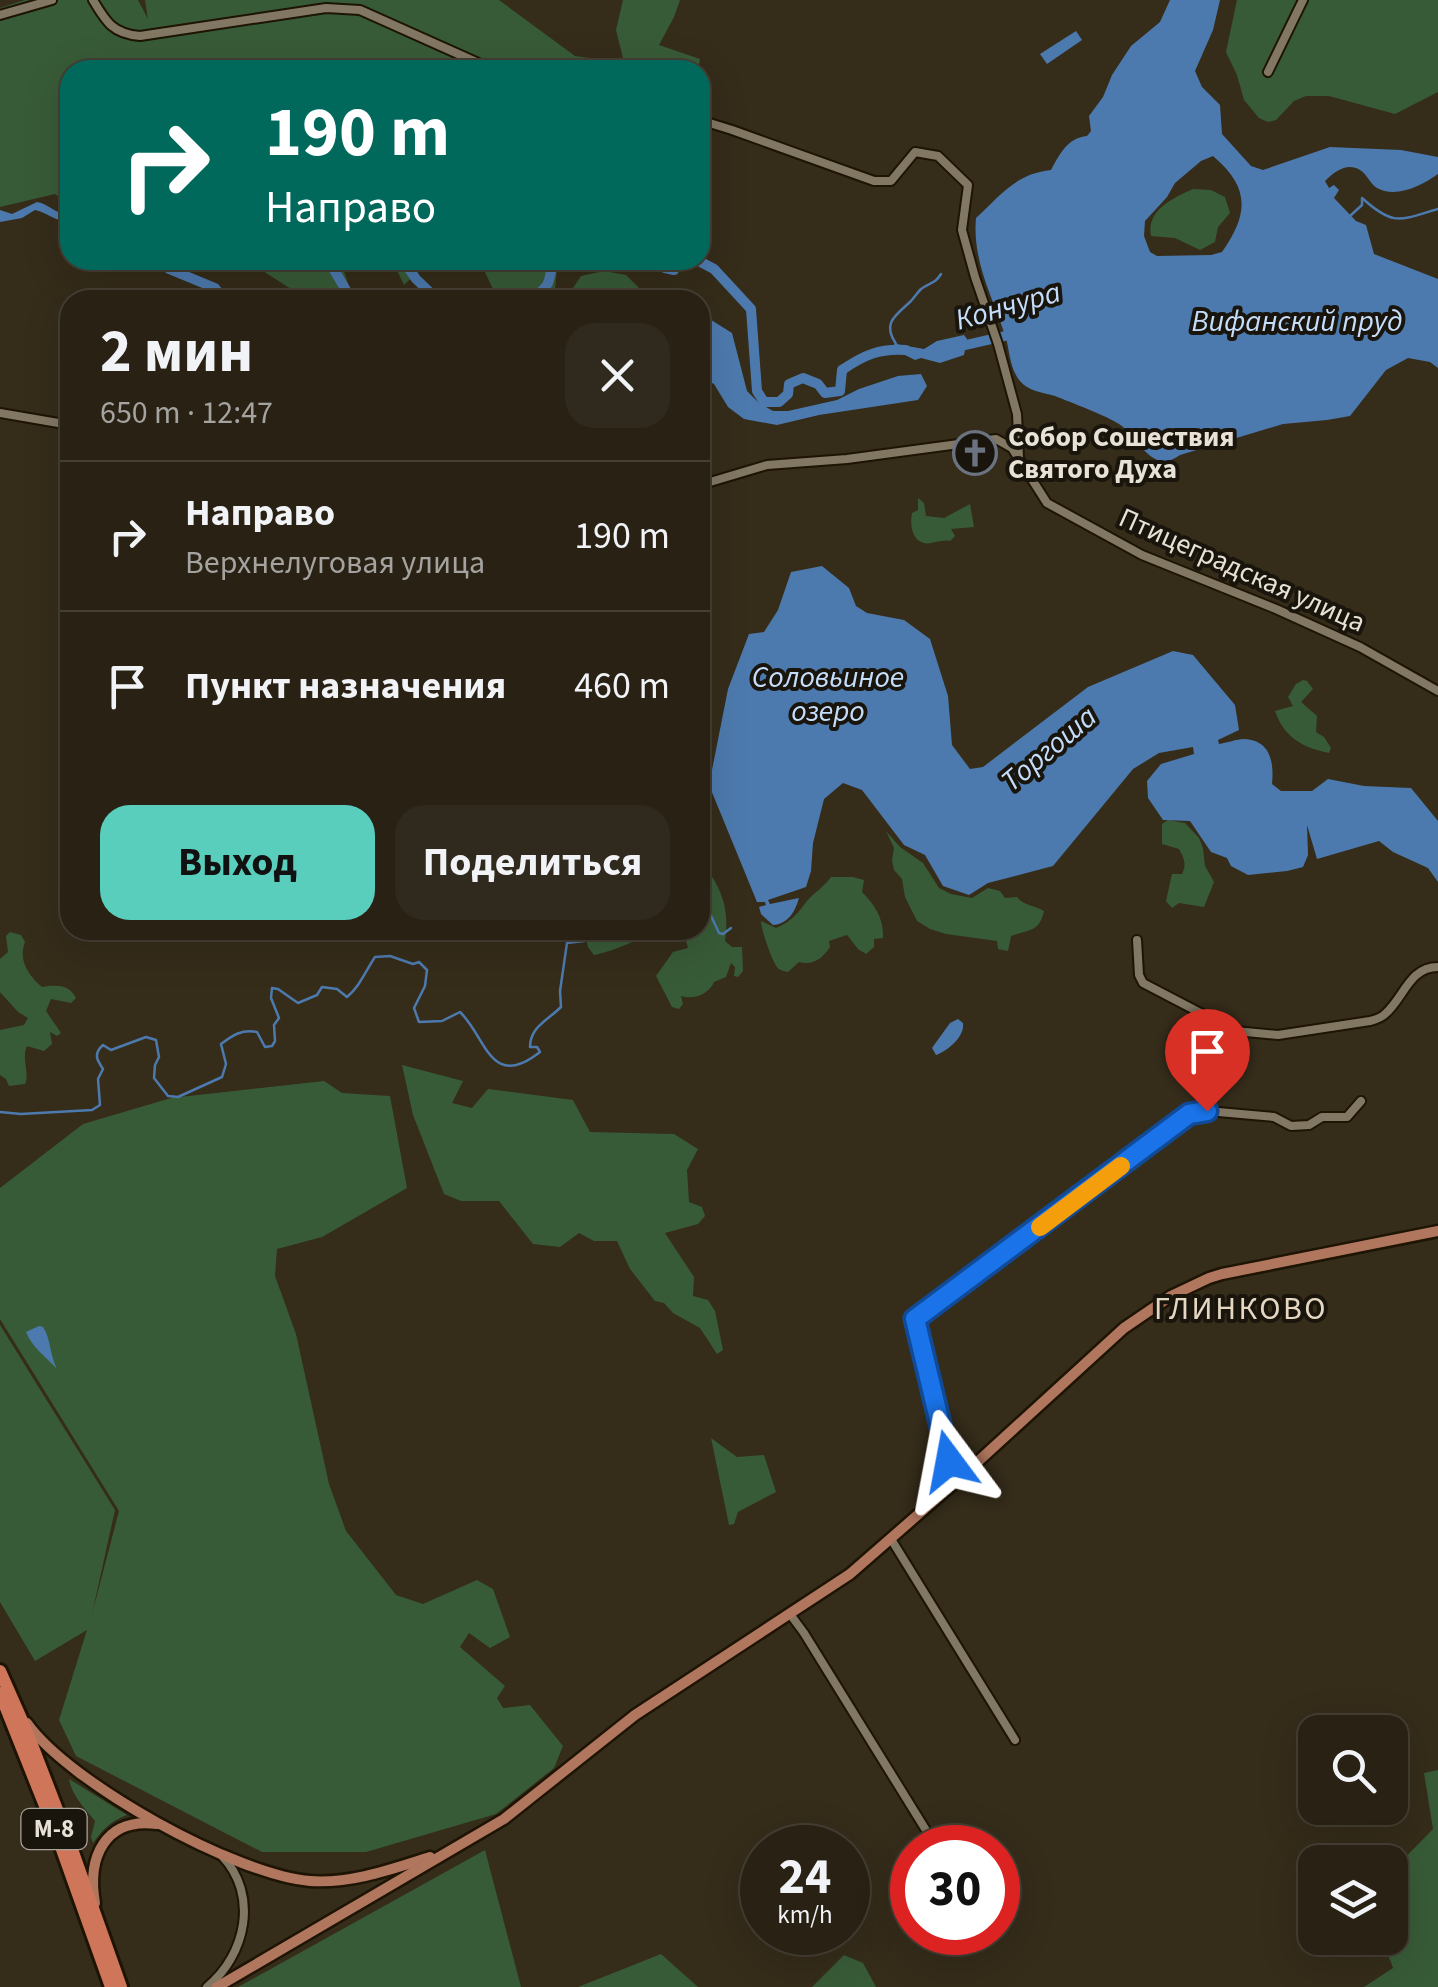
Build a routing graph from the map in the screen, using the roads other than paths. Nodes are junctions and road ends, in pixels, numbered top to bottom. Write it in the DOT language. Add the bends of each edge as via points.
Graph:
graph roads {
  1 [pos="52,0"];
  2 [pos="93,0"];
  3 [pos="1303,0"];
  4 [pos="0,15"];
  5 [pos="472,60"];
  6 [pos="1268,72"];
  7 [pos="710,124"];
  8 [pos="0,413"];
  9 [pos="60,423"];
  10 [pos="1019,459"];
  11 [pos="710,481"];
  12 [pos="1438,691"];
  13 [pos="1137,940"];
  14 [pos="1438,967"];
  15 [pos="1362,1101"];
  16 [pos="1438,1231"];
  17 [pos="961,1477"];
  18 [pos="890,1539"];
  19 [pos="790,1614"];
  20 [pos="0,1671"];
  21 [pos="6,1694"];
  22 [pos="1015,1740"];
  23 [pos="923,1825"];
  24 [pos="168,1827"];
  25 [pos="450,1850"];
  26 [pos="218,1853"];
  27 [pos="100,1926"];
  28 [pos="110,1987"];
  29 [pos="121,1987"];
  30 [pos="207,1987"];
  31 [pos="217,1987"];
  1 -- 4 [label="street"];
  2 -- 5 [label="street" via="110,28 140,36 326,8 360,10"];
  3 -- 6 [label="street"];
  7 -- 10 [label="street" via="874,181 890,181 915,152 938,156 968,185 962,230 1017,414"];
  8 -- 9 [label="street"];
  10 -- 11 [label="street, Птицеградская улица" via="996,439 767,465"];
  10 -- 12 [label="street, Птицеградская улица" via="1047,503 1142,555 1370,651"];
  13 -- 14 [label="street" via="1144,983 1235,1031 1278,1035 1384,1016 1414,975"];
  15 -- 17 [label="street" via="1346,1117 1322,1117 1309,1125 1189,1114 915,1319 949,1461"];
  16 -- 17 [label="main road" via="1222,1274 1170,1296 1124,1328"];
  17 -- 18 [label="main road"];
  18 -- 19 [label="main road"];
  18 -- 22 [label="street"];
  19 -- 23 [label="street"];
  19 -- 25 [label="main road" via="634,1714 515,1811"];
  20 -- 21 [label="highway, М-8"];
  21 -- 24 [label="main road" via="54,1753"];
  21 -- 27 [label="highway, М-8"];
  21 -- 28 [label="highway, М-8"];
  24 -- 26 [label="main road"];
  24 -- 27 [label="main road" via="128,1824 106,1839 93,1877"];
  25 -- 26 [label="main road" via="329,1881 288,1877"];
  25 -- 31 [label="main road"];
  26 -- 30 [label="street" via="236,1879 244,1923 235,1955"];
  27 -- 29 [label="highway, М-8"];
}
